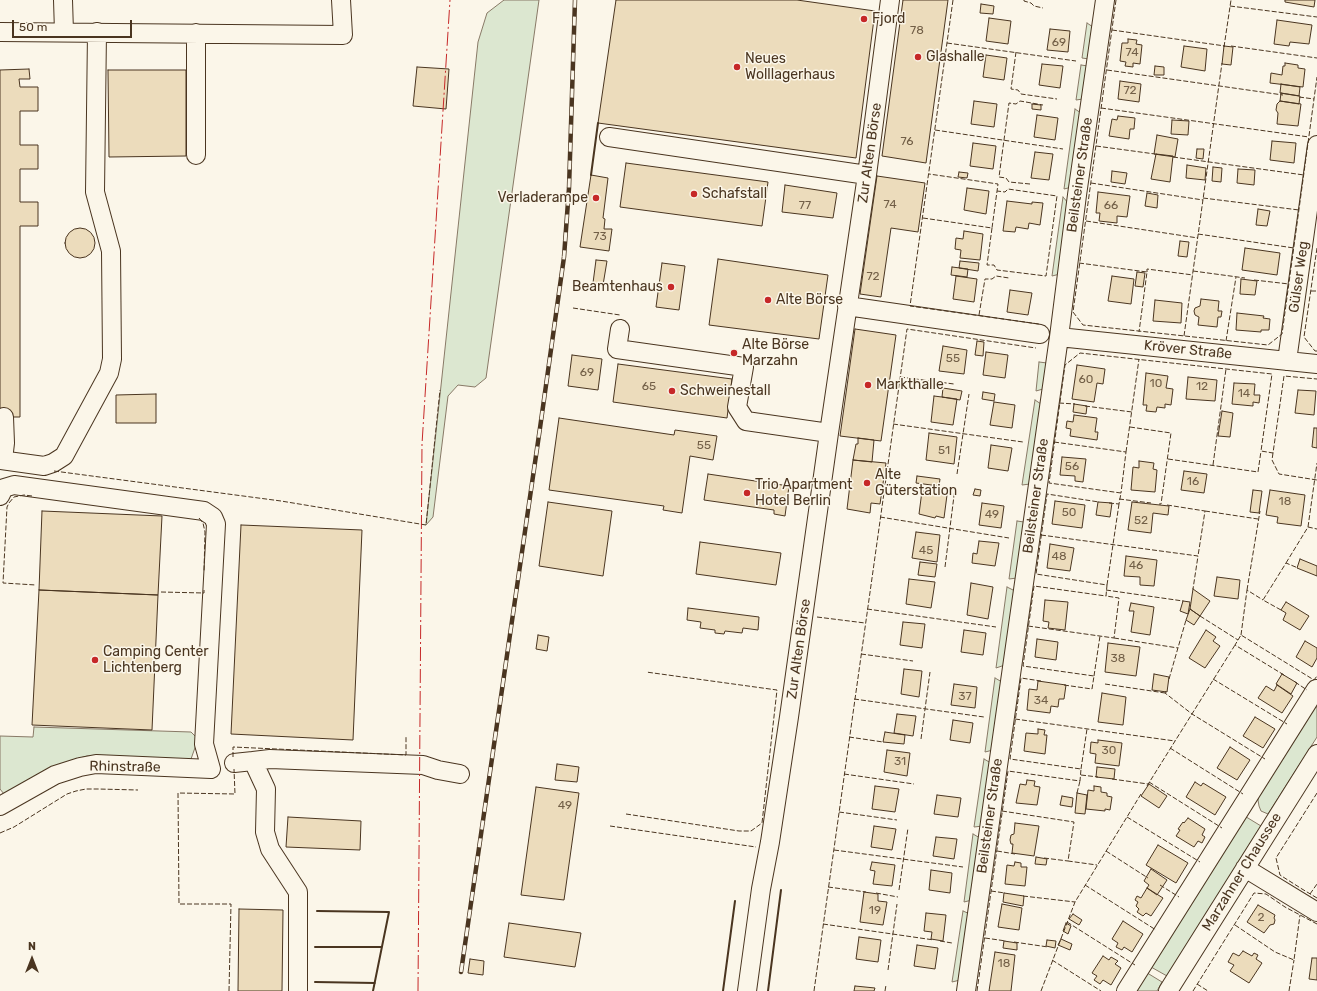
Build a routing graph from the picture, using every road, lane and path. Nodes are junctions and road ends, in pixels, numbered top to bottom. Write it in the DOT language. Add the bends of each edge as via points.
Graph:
graph roads {
  1 [pos="63,0"];
  2 [pos="341,0"];
  3 [pos="890,0"];
  4 [pos="1105,0"];
  5 [pos="0,32"];
  6 [pos="64,32"];
  7 [pos="97,32"];
  8 [pos="196,33"];
  9 [pos="609,136"];
  10 [pos="1317,145"];
  11 [pos="196,155"];
  12 [pos="867,175"];
  13 [pos="847,306"];
  14 [pos="620,329"];
  15 [pos="1040,334"];
  16 [pos="1059,337"];
  17 [pos="1287,361"];
  18 [pos="1317,364"];
  19 [pos="4,417"];
  20 [pos="829,433"];
  21 [pos="1,459"];
  22 [pos="0,496"];
  23 [pos="1316,689"];
  24 [pos="1317,754"];
  25 [pos="253,761"];
  26 [pos="234,763"];
  27 [pos="460,774"];
  28 [pos="0,806"];
  29 [pos="1245,868"];
  30 [pos="1317,912"];
  31 [pos="298,991"];
  32 [pos="747,991"];
  33 [pos="966,991"];
  34 [pos="1126,991"];
  35 [pos="1168,991"];
  1 -- 6 [label="street"];
  2 -- 8 [label="street" via="343,35"];
  3 -- 12 [label="street, Zur Alten Börse"];
  4 -- 16 [label="street, Beilsteiner Straße"];
  5 -- 6 [label="street"];
  6 -- 7 [label="street"];
  7 -- 8 [label="street"];
  7 -- 21 [label="street" via="95,192 111,251 112,359 109,373 64,456 44,466"];
  8 -- 11 [label="street"];
  9 -- 12 [label="street"];
  10 -- 17 [label="street, Gülser Weg"];
  12 -- 13 [label="street, Zur Alten Börse"];
  13 -- 15 [label="street"];
  13 -- 20 [label="street, Zur Alten Börse"];
  14 -- 20 [label="street" via="617,349 744,368 737,407 746,421"];
  16 -- 17 [label="street, Kröver Straße"];
  16 -- 33 [label="street, Beilsteiner Straße"];
  17 -- 18 [label="street, Kröver Straße"];
  19 -- 21 [label="street" via="5,443"];
  20 -- 32 [label="street, Zur Alten Börse"];
  22 -- 28 [label="street, Rhinstraße" via="4,488 14,484 204,511 213,517 216,524 204,744 211,769 96,764 80,766 55,775"];
  23 -- 34 [label="street"];
  24 -- 29 [label="street, Marzahner Chaussee"];
  25 -- 26 [label="street"];
  25 -- 27 [label="street" via="270,759 423,765 443,772"];
  25 -- 31 [label="street" via="266,789 265,832 270,849 298,892"];
  29 -- 30 [label="street"];
  29 -- 35 [label="street, Marzahner Chaussee"];
}
